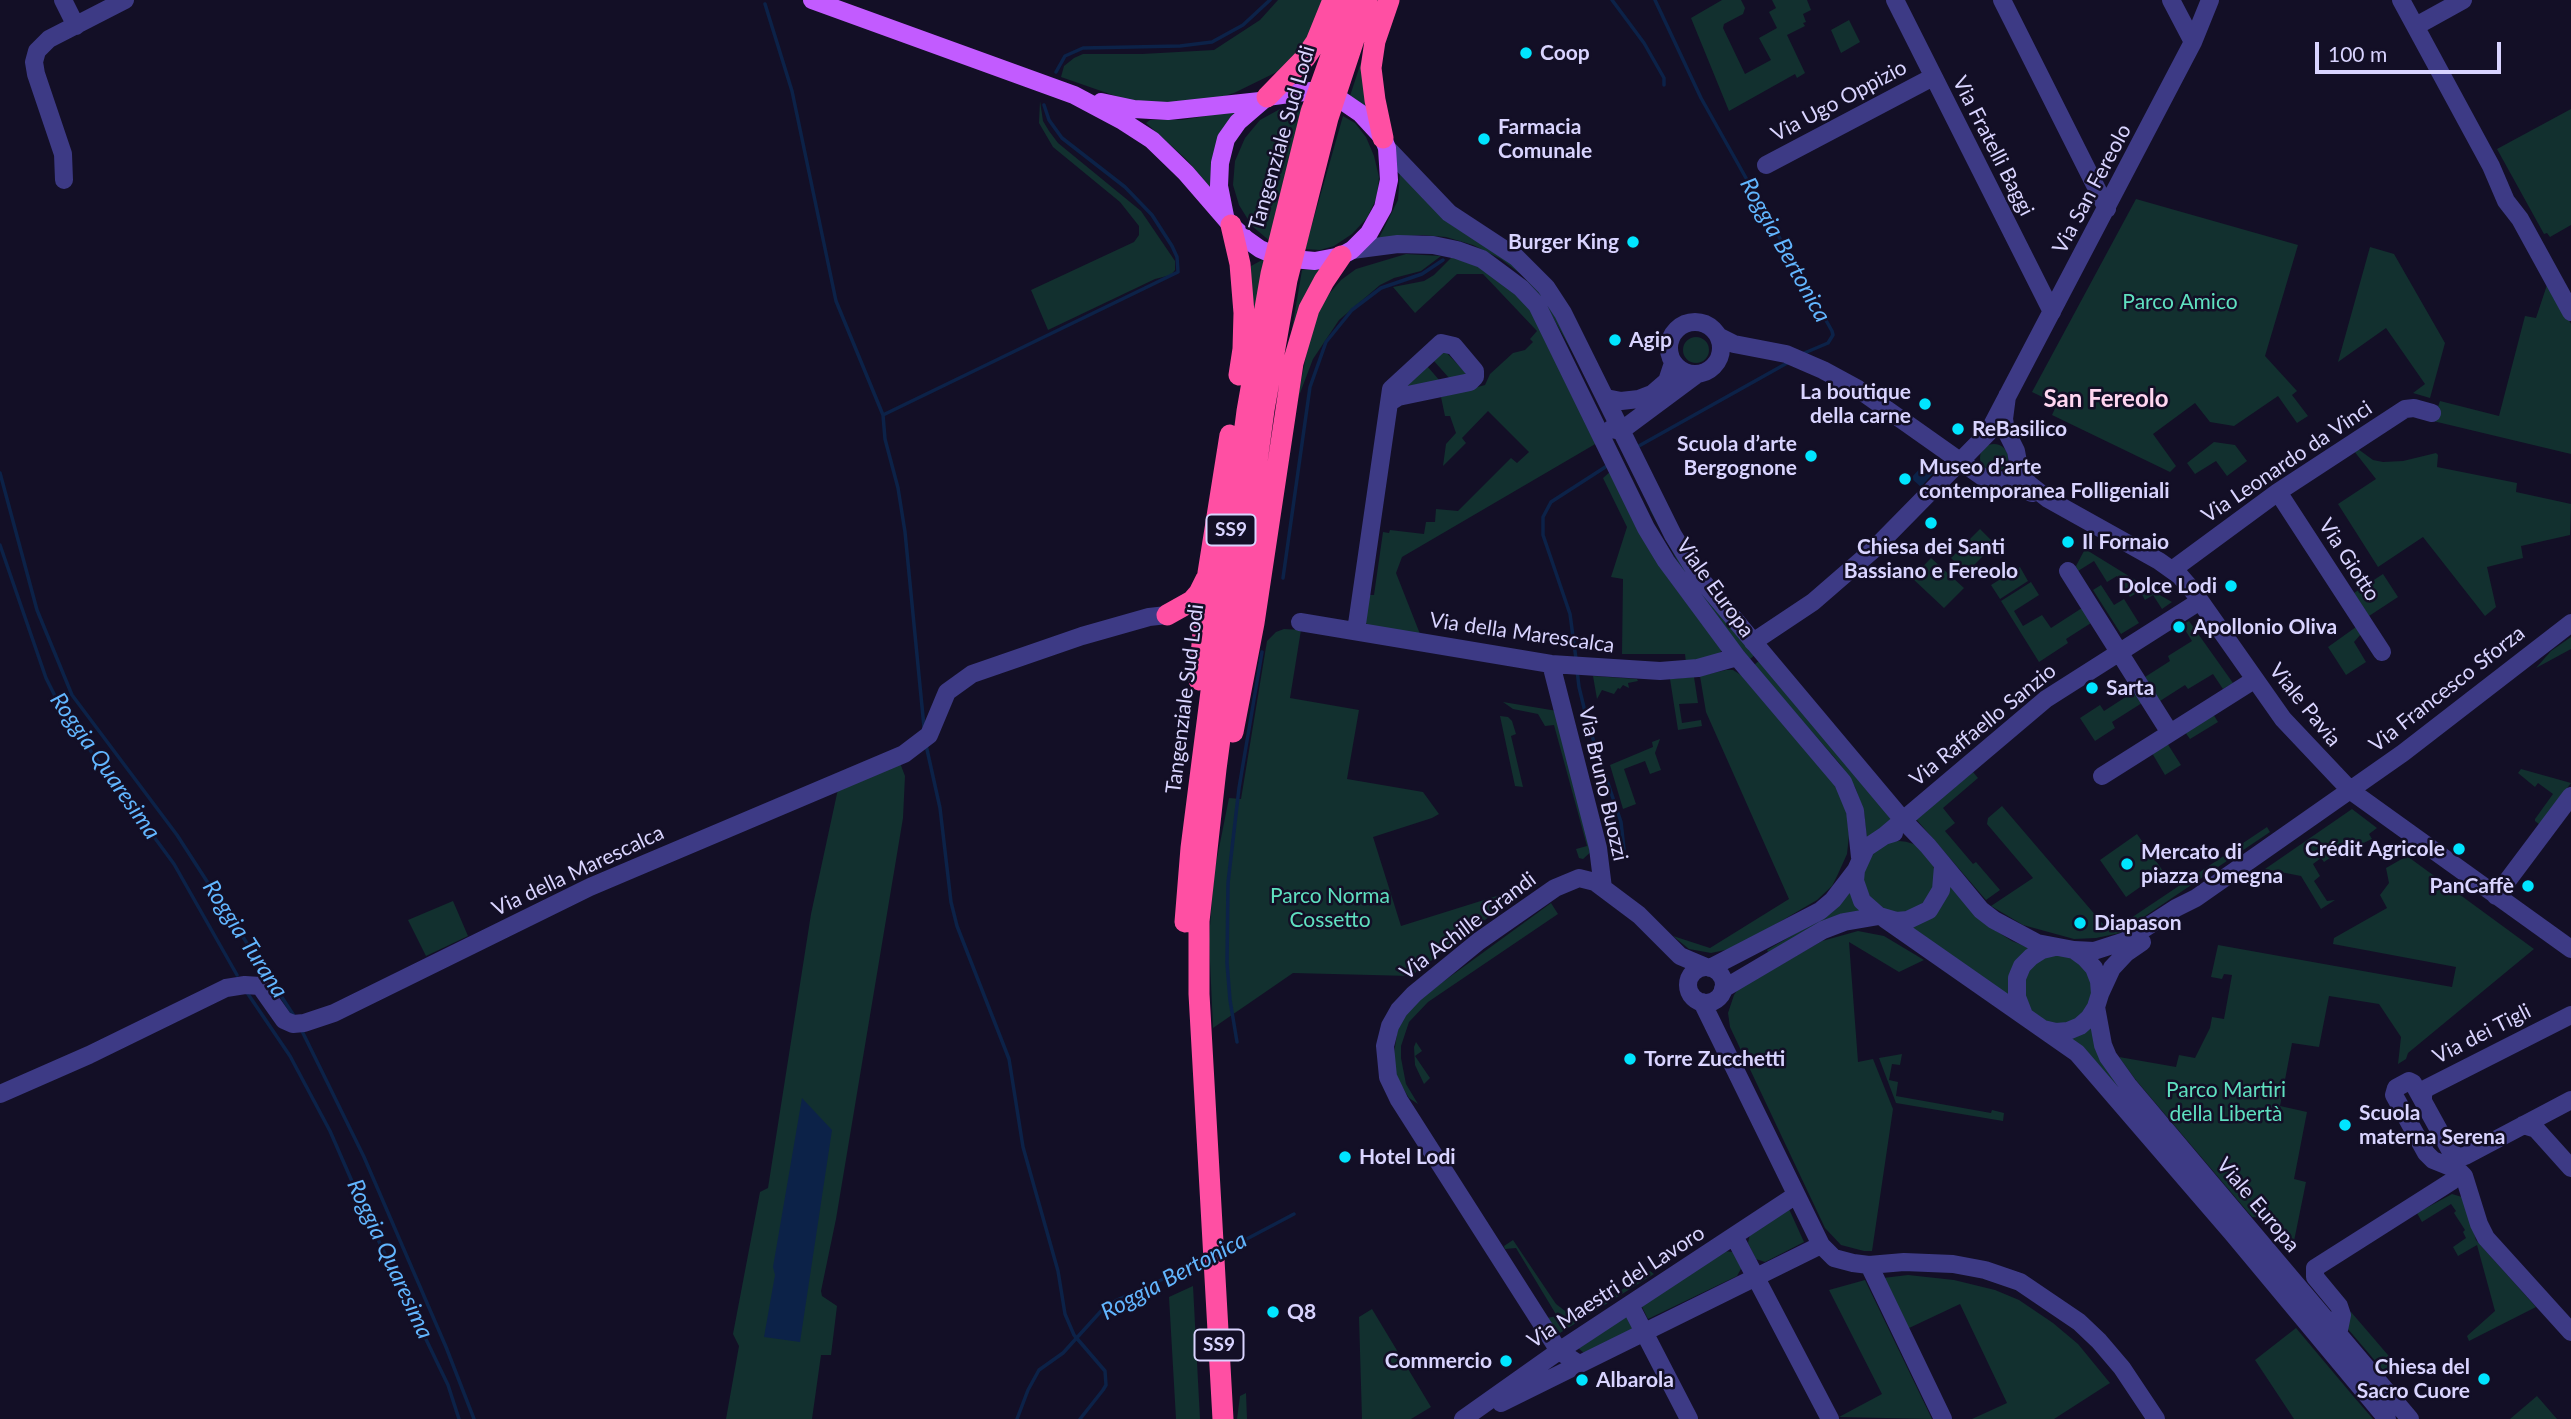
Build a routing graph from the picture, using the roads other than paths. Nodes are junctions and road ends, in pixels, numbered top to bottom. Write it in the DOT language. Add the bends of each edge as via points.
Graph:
graph roads {
  1 [pos="63,0"];
  2 [pos="125,0"];
  3 [pos="812,0"];
  4 [pos="1333,0"];
  5 [pos="1350,0"];
  6 [pos="1367,0"];
  7 [pos="1389,0"];
  8 [pos="1895,0"];
  9 [pos="2002,0"];
  10 [pos="2171,0"];
  11 [pos="2210,0"];
  12 [pos="2401,0"];
  13 [pos="2463,0"];
  14 [pos="76,26"];
  15 [pos="2416,26"];
  16 [pos="2193,42"];
  17 [pos="1332,77"];
  18 [pos="1934,77"];
  19 [pos="1074,95"];
  20 [pos="1264,99"];
  21 [pos="1385,143"];
  22 [pos="1766,165"];
  23 [pos="64,180"];
  24 [pos="2107,209"];
  25 [pos="1228,220"];
  26 [pos="1347,253"];
  27 [pos="1279,277"];
  28 [pos="2052,312"];
  29 [pos="2571,312"];
  30 [pos="1550,327"];
  31 [pos="1718,336"];
  32 [pos="1761,349"];
  33 [pos="1718,362"];
  34 [pos="1673,363"];
  35 [pos="1696,375"];
  36 [pos="2007,396"];
  37 [pos="1606,398"];
  38 [pos="1390,402"];
  39 [pos="2432,413"];
  40 [pos="1628,444"];
  41 [pos="1973,448"];
  42 [pos="2014,451"];
  43 [pos="1998,480"];
  44 [pos="2278,492"];
  45 [pos="2054,502"];
  46 [pos="2172,570"];
  47 [pos="2068,571"];
  48 [pos="1209,573"];
  49 [pos="2200,601"];
  50 [pos="1167,615"];
  51 [pos="1300,622"];
  52 [pos="2571,623"];
  53 [pos="1356,631"];
  54 [pos="1201,642"];
  55 [pos="1753,642"];
  56 [pos="2119,652"];
  57 [pos="2382,652"];
  58 [pos="1737,657"];
  59 [pos="1551,664"];
  60 [pos="2254,680"];
  61 [pos="2170,733"];
  62 [pos="1216,769"];
  63 [pos="2102,776"];
  64 [pos="1198,787"];
  65 [pos="2351,791"];
  66 [pos="2571,796"];
  67 [pos="1903,820"];
  68 [pos="1884,836"];
  69 [pos="1918,838"];
  70 [pos="1858,863"];
  71 [pos="1943,866"];
  72 [pos="1603,888"];
  73 [pos="2496,896"];
  74 [pos="2196,898"];
  75 [pos="1882,918"];
  76 [pos="1656,933"];
  77 [pos="2055,947"];
  78 [pos="2074,950"];
  79 [pos="2571,950"];
  80 [pos="1708,967"];
  81 [pos="1688,984"];
  82 [pos="1714,996"];
  83 [pos="2098,1001"];
  84 [pos="2024,1015"];
  85 [pos="2571,1015"];
  86 [pos="2043,1029"];
  87 [pos="2122,1091"];
  88 [pos="0,1094"];
  89 [pos="2571,1100"];
  90 [pos="2423,1101"];
  91 [pos="2523,1125"];
  92 [pos="2571,1168"];
  93 [pos="2459,1173"];
  94 [pos="1796,1195"];
  95 [pos="2239,1228"];
  96 [pos="1734,1236"];
  97 [pos="1206,1241"];
  98 [pos="1821,1245"];
  99 [pos="1869,1265"];
  100 [pos="1208,1276"];
  101 [pos="1755,1277"];
  102 [pos="1630,1305"];
  103 [pos="2571,1332"];
  104 [pos="1645,1333"];
  105 [pos="2338,1335"];
  106 [pos="1559,1350"];
  107 [pos="1579,1364"];
  108 [pos="1208,1419"];
  109 [pos="1223,1419"];
  110 [pos="1463,1419"];
  111 [pos="1469,1419"];
  112 [pos="1689,1419"];
  113 [pos="1830,1419"];
  114 [pos="1943,1419"];
  115 [pos="2156,1419"];
  116 [pos="2387,1419"];
  117 [pos="2410,1419"];
  1 -- 14 [label="street"];
  2 -- 14 [label="street"];
  3 -- 19 [label="main road"];
  4 -- 20 [label="highway" via="1305,58"];
  5 -- 17 [label="highway, Tangenziale Sud Lodi / SS9"];
  6 -- 17 [label="highway, SS9"];
  7 -- 21 [label="highway" via="1371,68"];
  8 -- 18 [label="street, Via Fratelli Baggi"];
  9 -- 24 [label="street"];
  10 -- 16 [label="street"];
  11 -- 16 [label="street, Via San Fereolo"];
  12 -- 15 [label="street"];
  13 -- 15 [label="street"];
  14 -- 23 [label="street" via="41,45 33,62 63,155"];
  15 -- 29 [label="street" via="2506,201"];
  16 -- 24 [label="street, Via San Fereolo"];
  17 -- 27 [label="highway, Tangenziale Sud Lodi / SS9"];
  18 -- 22 [label="street, Via Ugo Oppizio"];
  18 -- 28 [label="street, Via Fratelli Baggi"];
  19 -- 20 [label="main road" via="1134,110 1168,111"];
  19 -- 25 [label="main road" via="1152,140"];
  20 -- 21 [label="main road" via="1311,91 1338,98 1360,113"];
  20 -- 25 [label="main road" via="1226,139 1219,186"];
  21 -- 26 [label="main road" via="1389,180 1384,208 1369,233"];
  21 -- 37 [label="street, Viale Europa" via="1449,213 1516,257 1546,287"];
  24 -- 28 [label="street, Via San Fereolo"];
  25 -- 26 [label="main road" via="1259,249 1281,258 1315,261"];
  25 -- 48 [label="highway" via="1240,264 1243,349"];
  26 -- 30 [label="street, Viale Europa" via="1398,244 1433,245 1482,258 1521,288"];
  26 -- 62 [label="highway" via="1309,309 1293,363 1243,684 1231,739"];
  27 -- 62 [label="highway, Tangenziale Sud Lodi / SS9"];
  27 -- 64 [label="highway, Tangenziale Sud Lodi / SS9" via="1247,411"];
  28 -- 36 [label="street, Via San Fereolo"];
  30 -- 40 [label="street, Viale Europa" via="1608,427"];
  30 -- 58 [label="street, Viale Europa" via="1646,528"];
  31 -- 32 [label="street, Viale Pavia"];
  31 -- 33 [label="street"];
  31 -- 34 [label="street" via="1704,323 1681,326 1669,347"];
  32 -- 33 [label="street, Viale Pavia" via="1736,352"];
  32 -- 41 [label="street, Viale Pavia" via="1794,358 1858,389 1935,442"];
  33 -- 35 [label="street"];
  34 -- 35 [label="street"];
  34 -- 37 [label="street" via="1667,381 1652,394 1621,401"];
  35 -- 40 [label="street"];
  36 -- 41 [label="street, Via San Fereolo"];
  36 -- 42 [label="street, Via San Fereolo" via="2004,419"];
  37 -- 40 [label="street, Viale Europa"];
  38 -- 38 [label="street" via="1470,382 1475,371 1454,346 1441,343 1393,385"];
  38 -- 53 [label="street"];
  39 -- 44 [label="street, Via Leonardo da Vinci" via="2405,409"];
  40 -- 55 [label="street, Viale Europa" via="1693,568"];
  41 -- 42 [label="street" via="2000,436"];
  41 -- 43 [label="street, Viale Pavia" via="1978,473"];
  41 -- 55 [label="street" via="1873,550 1813,603"];
  42 -- 43 [label="street" via="2011,472"];
  42 -- 45 [label="street, Viale Pavia" via="2024,479"];
  43 -- 45 [label="street, Viale Pavia"];
  44 -- 46 [label="street, Via Leonardo da Vinci"];
  44 -- 57 [label="street, Via Giotto"];
  45 -- 46 [label="street, Viale Pavia"];
  46 -- 49 [label="street, Viale Pavia"];
  47 -- 56 [label="street"];
  48 -- 50 [label="highway" via="1192,601"];
  48 -- 54 [label="highway"];
  49 -- 56 [label="street, Via Raffaello Sanzio"];
  49 -- 60 [label="street, Viale Pavia"];
  50 -- 54 [label="highway" via="1190,628"];
  50 -- 88 [label="street, Via della Marescalca" via="1082,636 972,674 947,691 926,738 904,754 590,887 334,1013 298,1023 284,1020 260,986 226,988"];
  51 -- 53 [label="street, Via della Marescalca"];
  52 -- 65 [label="street, Via Francesco Sforza"];
  53 -- 59 [label="street, Via della Marescalca"];
  54 -- 64 [label="highway"];
  55 -- 67 [label="street, Viale Europa"];
  56 -- 61 [label="street"];
  56 -- 67 [label="street, Via Raffaello Sanzio" via="2046,699"];
  58 -- 59 [label="street, Via della Marescalca" via="1711,666 1660,671"];
  58 -- 70 [label="street, Viale Europa" via="1843,782 1855,811"];
  59 -- 72 [label="street, Via Bruno Buozzi" via="1598,848"];
  60 -- 61 [label="street"];
  60 -- 65 [label="street, Viale Pavia" via="2283,719"];
  61 -- 63 [label="street"];
  62 -- 97 [label="highway, Tangenziale Sud Lodi / SS9" via="1199,931"];
  64 -- 97 [label="highway, Tangenziale Sud Lodi / SS9" via="1185,941"];
  65 -- 73 [label="street, Viale Pavia"];
  65 -- 74 [label="street, Via Francesco Sforza"];
  66 -- 73 [label="street"];
  67 -- 68 [label="street, Via Raffaello Sanzio"];
  67 -- 69 [label="street, Viale Europa"];
  68 -- 69 [label="street" via="1895,833"];
  68 -- 70 [label="street" via="1874,841"];
  69 -- 71 [label="street, Viale Europa"];
  70 -- 75 [label="street, Viale Europa" via="1857,892"];
  70 -- 80 [label="street" via="1820,911"];
  71 -- 75 [label="street" via="1941,890 1929,910 1908,920"];
  71 -- 77 [label="street, Viale Europa" via="1994,920 2021,936"];
  72 -- 76 [label="street, Via Bruno Buozzi"];
  72 -- 106 [label="street, Via Achille Grandi" via="1587,879 1571,881 1479,941 1399,1010 1385,1046 1388,1077 1399,1100"];
  73 -- 79 [label="street, Viale Pavia"];
  74 -- 78 [label="street" via="2125,942 2094,951"];
  74 -- 83 [label="street" via="2184,913 2118,961"];
  75 -- 82 [label="street" via="1844,922 1823,930"];
  75 -- 84 [label="street, Viale Europa"];
  76 -- 80 [label="street, Via Bruno Buozzi" via="1680,956"];
  76 -- 81 [label="street, Via Bruno Buozzi"];
  77 -- 78 [label="street, Viale Europa"];
  77 -- 84 [label="street" via="2042,950 2022,966 2017,997"];
  78 -- 83 [label="street, Viale Europa" via="2094,968"];
  80 -- 81 [label="street" via="1694,972"];
  80 -- 82 [label="street" via="1721,975"];
  81 -- 82 [label="street" via="1692,996"];
  82 -- 94 [label="street" via="1720,1040"];
  83 -- 86 [label="street" via="2080,1026 2056,1032"];
  83 -- 87 [label="street, Viale Europa" via="2103,1045"];
  84 -- 86 [label="street, Viale Europa"];
  85 -- 90 [label="street, Via dei Tigli" via="2427,1088"];
  86 -- 87 [label="street, Viale Europa"];
  87 -- 95 [label="street, Viale Europa"];
  89 -- 91 [label="street"];
  90 -- 93 [label="street"];
  90 -- 93 [label="street" via="2411,1082 2394,1090 2429,1158"];
  91 -- 92 [label="street" via="2536,1129"];
  91 -- 93 [label="street" via="2462,1157"];
  93 -- 103 [label="street" via="2486,1238"];
  93 -- 105 [label="street" via="2315,1268 2315,1276 2339,1306"];
  94 -- 96 [label="street, Via Maestri del Lavoro"];
  94 -- 98 [label="street"];
  95 -- 105 [label="street, Viale Europa"];
  95 -- 116 [label="street, Viale Europa"];
  96 -- 101 [label="street"];
  96 -- 102 [label="street, Via Maestri del Lavoro"];
  97 -- 100 [label="highway, Tangenziale Sud Lodi / SS9"];
  98 -- 99 [label="street" via="1834,1258"];
  98 -- 101 [label="street, Via Maestri del Lavoro"];
  99 -- 114 [label="street"];
  99 -- 115 [label="street" via="1954,1264 2020,1282 2079,1322 2122,1368"];
  100 -- 108 [label="highway, Tangenziale Sud Lodi / SS9"];
  100 -- 109 [label="highway, Tangenziale Sud Lodi / SS9"];
  101 -- 104 [label="street, Via Maestri del Lavoro"];
  101 -- 113 [label="street"];
  102 -- 104 [label="street"];
  102 -- 106 [label="street, Via Maestri del Lavoro"];
  104 -- 107 [label="street, Via Maestri del Lavoro"];
  104 -- 112 [label="street"];
  105 -- 117 [label="street, Viale Europa"];
  106 -- 107 [label="street"];
  106 -- 110 [label="street, Via Maestri del Lavoro"];
  107 -- 111 [label="street, Via Maestri del Lavoro"];
}
